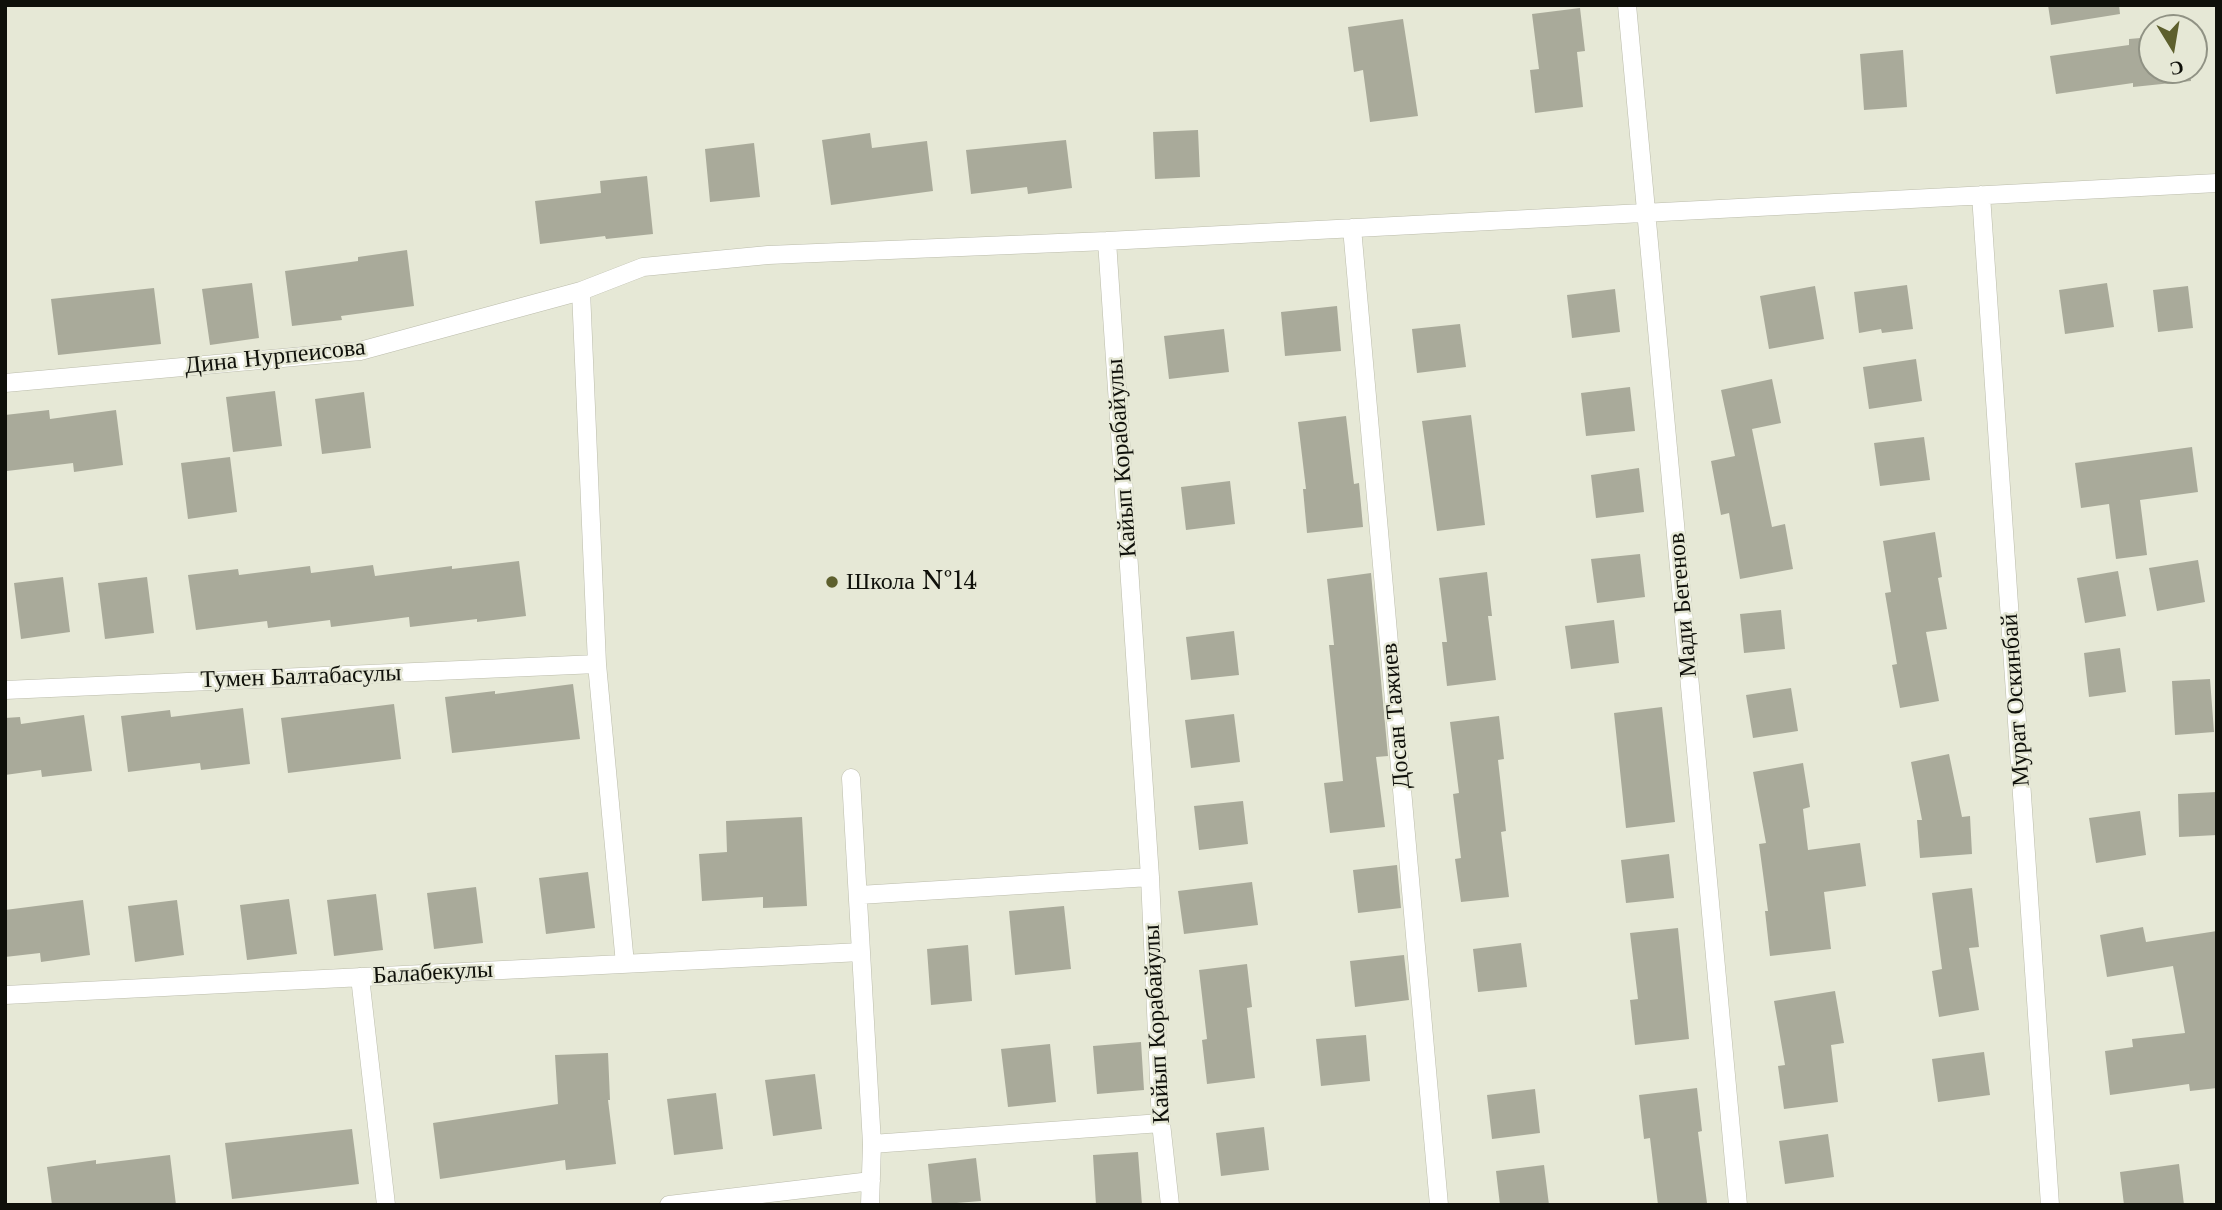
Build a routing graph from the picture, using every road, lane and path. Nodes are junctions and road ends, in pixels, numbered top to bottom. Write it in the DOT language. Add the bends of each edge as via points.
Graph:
graph roads {
  1 [pos="1627,5"];
  2 [pos="2217,183"];
  3 [pos="1981,195"];
  4 [pos="1647,213"];
  5 [pos="1352,228"];
  6 [pos="1107,241"];
  7 [pos="581,291"];
  8 [pos="5,383"];
  9 [pos="597,664"];
  10 [pos="5,690"];
  11 [pos="851,778"];
  12 [pos="1150,877"];
  13 [pos="859,895"];
  14 [pos="861,952"];
  15 [pos="625,964"];
  16 [pos="360,977"];
  17 [pos="5,995"];
  18 [pos="1161,1124"];
  19 [pos="872,1144"];
  20 [pos="871,1181"];
  21 [pos="386,1205"];
  22 [pos="670,1205"];
  23 [pos="870,1205"];
  24 [pos="1170,1205"];
  25 [pos="1439,1205"];
  26 [pos="1738,1205"];
  27 [pos="2050,1205"];
  1 -- 4 [label="street, Мади Бегенов"];
  2 -- 3 [label="street"];
  3 -- 4 [label="street"];
  3 -- 27 [label="street, Мурат Оскинбай"];
  4 -- 5 [label="street"];
  4 -- 26 [label="street, Мади Бегенов"];
  5 -- 6 [label="street"];
  5 -- 25 [label="street, Досан Тажиев"];
  6 -- 7 [label="street" via="768,255 643,267"];
  6 -- 12 [label="street, Кайып Корабайулы"];
  7 -- 8 [label="street, Дина Нурпеисова" via="360,351"];
  7 -- 9 [label="street"];
  9 -- 10 [label="street, Тумен Балтабасулы"];
  9 -- 15 [label="street"];
  11 -- 13 [label="street"];
  12 -- 13 [label="street"];
  12 -- 18 [label="street, Кайып Корабайулы"];
  13 -- 14 [label="street"];
  14 -- 15 [label="street, Балабекулы"];
  14 -- 19 [label="street"];
  15 -- 16 [label="street, Балабекулы"];
  16 -- 17 [label="street, Балабекулы"];
  16 -- 21 [label="street"];
  18 -- 19 [label="street"];
  18 -- 24 [label="street, Кайып Корабайулы"];
  19 -- 20 [label="street"];
  20 -- 22 [label="street"];
  20 -- 23 [label="street"];
}
